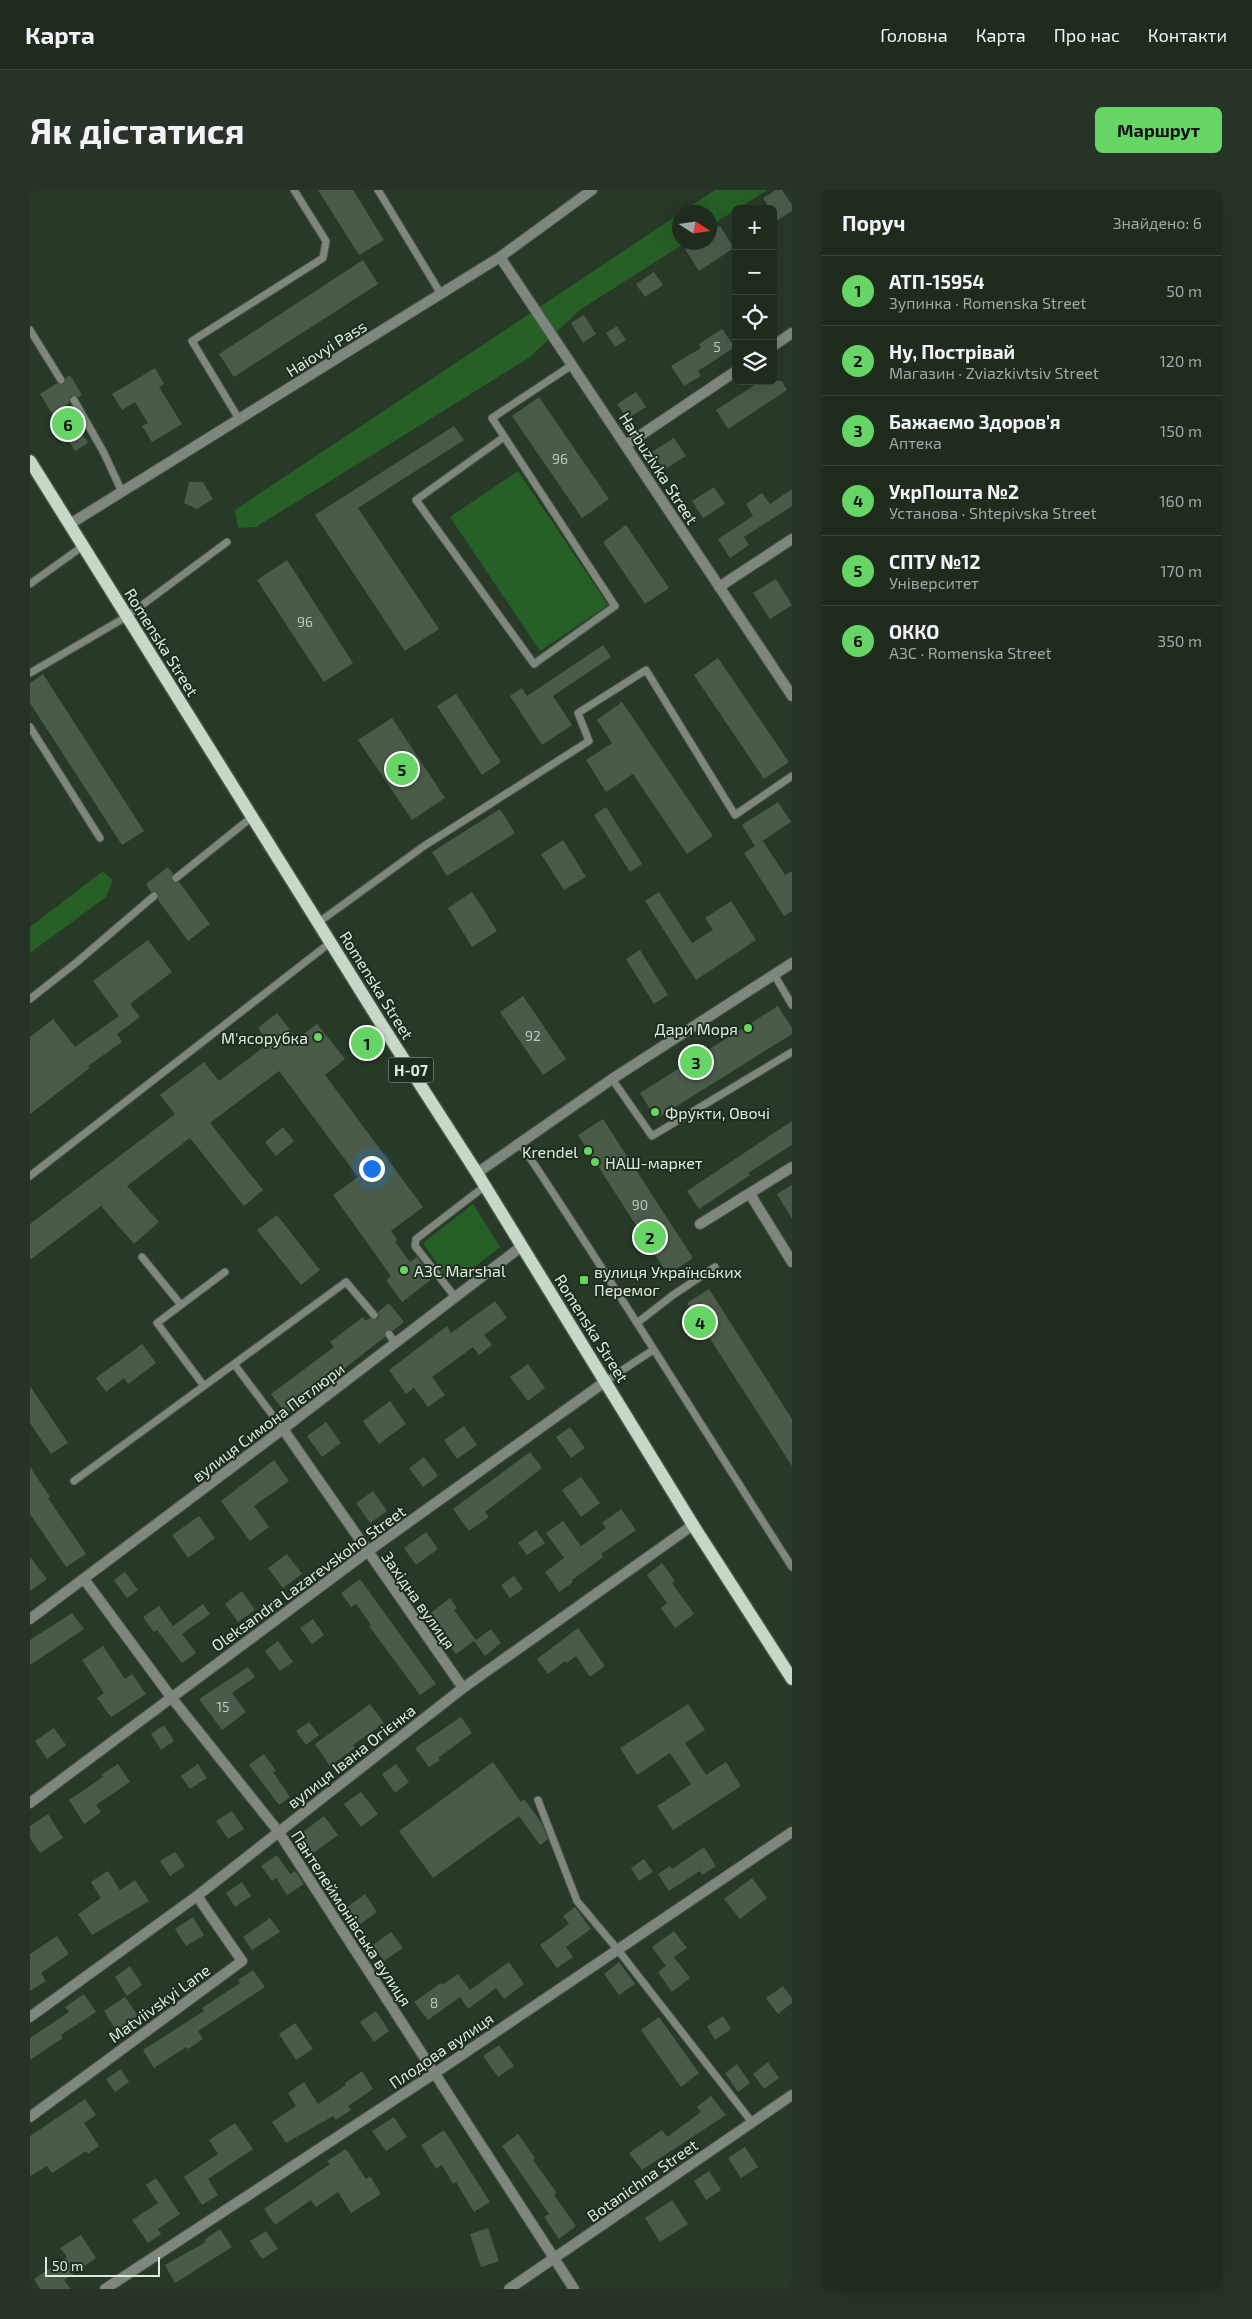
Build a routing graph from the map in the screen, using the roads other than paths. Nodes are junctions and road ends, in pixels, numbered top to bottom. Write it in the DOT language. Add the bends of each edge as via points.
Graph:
graph roads {
  1 [pos="294,190"];
  2 [pos="378,190"];
  3 [pos="592,190"];
  4 [pos="500,257"];
  5 [pos="441,294"];
  6 [pos="30,330"];
  7 [pos="792,333"];
  8 [pos="777,343"];
  9 [pos="572,365"];
  10 [pos="732,374"];
  11 [pos="61,380"];
  12 [pos="74,400"];
  13 [pos="239,419"];
  14 [pos="504,437"];
  15 [pos="626,445"];
  16 [pos="30,461"];
  17 [pos="122,492"];
  18 [pos="70,524"];
  19 [pos="792,539"];
  20 [pos="227,542"];
  21 [pos="83,546"];
  22 [pos="30,584"];
  23 [pos="719,587"];
  24 [pos="126,617"];
  25 [pos="30,673"];
  26 [pos="792,696"];
  27 [pos="30,727"];
  28 [pos="792,776"];
  29 [pos="252,817"];
  30 [pos="100,838"];
  31 [pos="176,878"];
  32 [pos="154,896"];
  33 [pos="319,922"];
  34 [pos="331,942"];
  35 [pos="792,963"];
  36 [pos="775,976"];
  37 [pos="30,999"];
  38 [pos="792,1005"];
  39 [pos="792,1052"];
  40 [pos="612,1079"];
  41 [pos="520,1143"];
  42 [pos="792,1167"];
  43 [pos="478,1173"];
  44 [pos="30,1176"];
  45 [pos="485,1186"];
  46 [pos="750,1194"];
  47 [pos="700,1224"];
  48 [pos="522,1246"];
  49 [pos="142,1257"];
  50 [pos="792,1262"];
  51 [pos="715,1267"];
  52 [pos="225,1272"];
  53 [pos="455,1297"];
  54 [pos="181,1305"];
  55 [pos="374,1315"];
  56 [pos="637,1323"];
  57 [pos="389,1334"];
  58 [pos="395,1343"];
  59 [pos="653,1350"];
  60 [pos="234,1364"];
  61 [pos="606,1381"];
  62 [pos="204,1386"];
  63 [pos="283,1429"];
  64 [pos="74,1481"];
  65 [pos="694,1524"];
  66 [pos="367,1552"];
  67 [pos="792,1567"];
  68 [pos="84,1579"];
  69 [pos="30,1619"];
  70 [pos="792,1679"];
  71 [pos="463,1688"];
  72 [pos="171,1697"];
  73 [pos="538,1800"];
  74 [pos="30,1803"];
  75 [pos="278,1831"];
  76 [pos="792,1832"];
  77 [pos="197,1896"];
  78 [pos="618,1950"];
  79 [pos="30,2017"];
  80 [pos="435,2073"];
  81 [pos="792,2095"];
  82 [pos="30,2117"];
  83 [pos="752,2121"];
  84 [pos="555,2260"];
  85 [pos="105,2289"];
  86 [pos="509,2289"];
  87 [pos="574,2289"];
  1 -- 13 [label="lane" via="326,241 323,258 192,341"];
  2 -- 5 [label="lane"];
  3 -- 4 [label="street, Haiovyi Pass"];
  4 -- 5 [label="street, Haiovyi Pass"];
  4 -- 9 [label="street, Harbuzivka Street"];
  5 -- 13 [label="street, Haiovyi Pass"];
  6 -- 11 [label="lane"];
  7 -- 8 [label="street"];
  9 -- 14 [label="lane" via="492,418"];
  9 -- 15 [label="street, Harbuzivka Street"];
  10 -- 15 [label="street"];
  12 -- 17 [label="lane"];
  13 -- 17 [label="street, Haiovyi Pass"];
  14 -- 14 [label="lane" via="615,606 534,664 416,500"];
  15 -- 23 [label="street, Harbuzivka Street"];
  16 -- 18 [label="main road, Romenska Street / Н-07"];
  17 -- 18 [label="street, Haiovyi Pass"];
  18 -- 21 [label="main road, Romenska Street / Н-07"];
  19 -- 23 [label="street"];
  20 -- 24 [label="lane"];
  21 -- 22 [label="lane"];
  21 -- 24 [label="main road, Romenska Street / Н-07"];
  23 -- 26 [label="street, Harbuzivka Street"];
  24 -- 25 [label="lane"];
  24 -- 29 [label="main road, Romenska Street / Н-07"];
  27 -- 30 [label="lane"];
  28 -- 33 [label="lane" via="736,815 646,670 578,713 589,742 424,846"];
  29 -- 31 [label="lane"];
  29 -- 33 [label="main road, Romenska Street / Н-07"];
  32 -- 37 [label="lane"];
  33 -- 34 [label="main road, Romenska Street / Н-07"];
  34 -- 43 [label="main road, Romenska Street / Н-07"];
  34 -- 44 [label="lane"];
  35 -- 36 [label="street"];
  36 -- 38 [label="lane"];
  36 -- 40 [label="street"];
  39 -- 40 [label="lane" via="652,1136"];
  40 -- 41 [label="street"];
  41 -- 43 [label="street"];
  41 -- 56 [label="lane"];
  42 -- 46 [label="street"];
  43 -- 45 [label="main road, Romenska Street / Н-07"];
  45 -- 48 [label="main road, Romenska Street / Н-07"];
  45 -- 53 [label="lane" via="416,1239 415,1246"];
  46 -- 47 [label="street"];
  46 -- 50 [label="street"];
  48 -- 53 [label="street, вулиця Симона Петлюри"];
  48 -- 61 [label="main road, Romenska Street / Н-07"];
  49 -- 54 [label="lane"];
  51 -- 56 [label="lane"];
  52 -- 54 [label="lane"];
  53 -- 58 [label="street, вулиця Симона Петлюри"];
  54 -- 62 [label="lane" via="157,1323"];
  55 -- 60 [label="lane" via="346,1282"];
  56 -- 59 [label="lane"];
  57 -- 58 [label="lane"];
  58 -- 63 [label="street, вулиця Симона Петлюри"];
  59 -- 61 [label="lane"];
  59 -- 67 [label="lane"];
  60 -- 62 [label="lane"];
  60 -- 63 [label="lane"];
  61 -- 65 [label="main road, Romenska Street / Н-07"];
  61 -- 66 [label="street, Oleksandra Lazarevskoho Street"];
  62 -- 64 [label="lane"];
  63 -- 66 [label="street, Західна вулиця"];
  63 -- 68 [label="street, вулиця Симона Петлюри"];
  65 -- 70 [label="main road, Romenska Street / Н-07"];
  65 -- 71 [label="street, вулиця Івана Огієнка"];
  66 -- 71 [label="street, Західна вулиця"];
  66 -- 72 [label="street, Oleksandra Lazarevskoho Street"];
  68 -- 69 [label="street, вулиця Симона Петлюри"];
  68 -- 72 [label="street, Пантелеймонівська вулиця"];
  71 -- 75 [label="street, вулиця Івана Огієнка"];
  72 -- 74 [label="street, Oleksandra Lazarevskoho Street"];
  72 -- 75 [label="street, Пантелеймонівська вулиця"];
  73 -- 78 [label="lane" via="576,1901"];
  75 -- 77 [label="street, вулиця Івана Огієнка"];
  75 -- 80 [label="street, Пантелеймонівська вулиця"];
  76 -- 78 [label="street, Плодова вулиця"];
  77 -- 79 [label="street, вулиця Івана Огієнка"];
  77 -- 82 [label="street, Matviivskyi Lane" via="242,1960"];
  78 -- 80 [label="street, Плодова вулиця"];
  78 -- 83 [label="lane"];
  80 -- 84 [label="street, Пантелеймонівська вулиця"];
  80 -- 85 [label="street, Плодова вулиця"];
  81 -- 83 [label="street, Botanichna Street"];
  83 -- 84 [label="street, Botanichna Street"];
  84 -- 86 [label="street, Botanichna Street"];
  84 -- 87 [label="street, Пантелеймонівська вулиця"];
}
